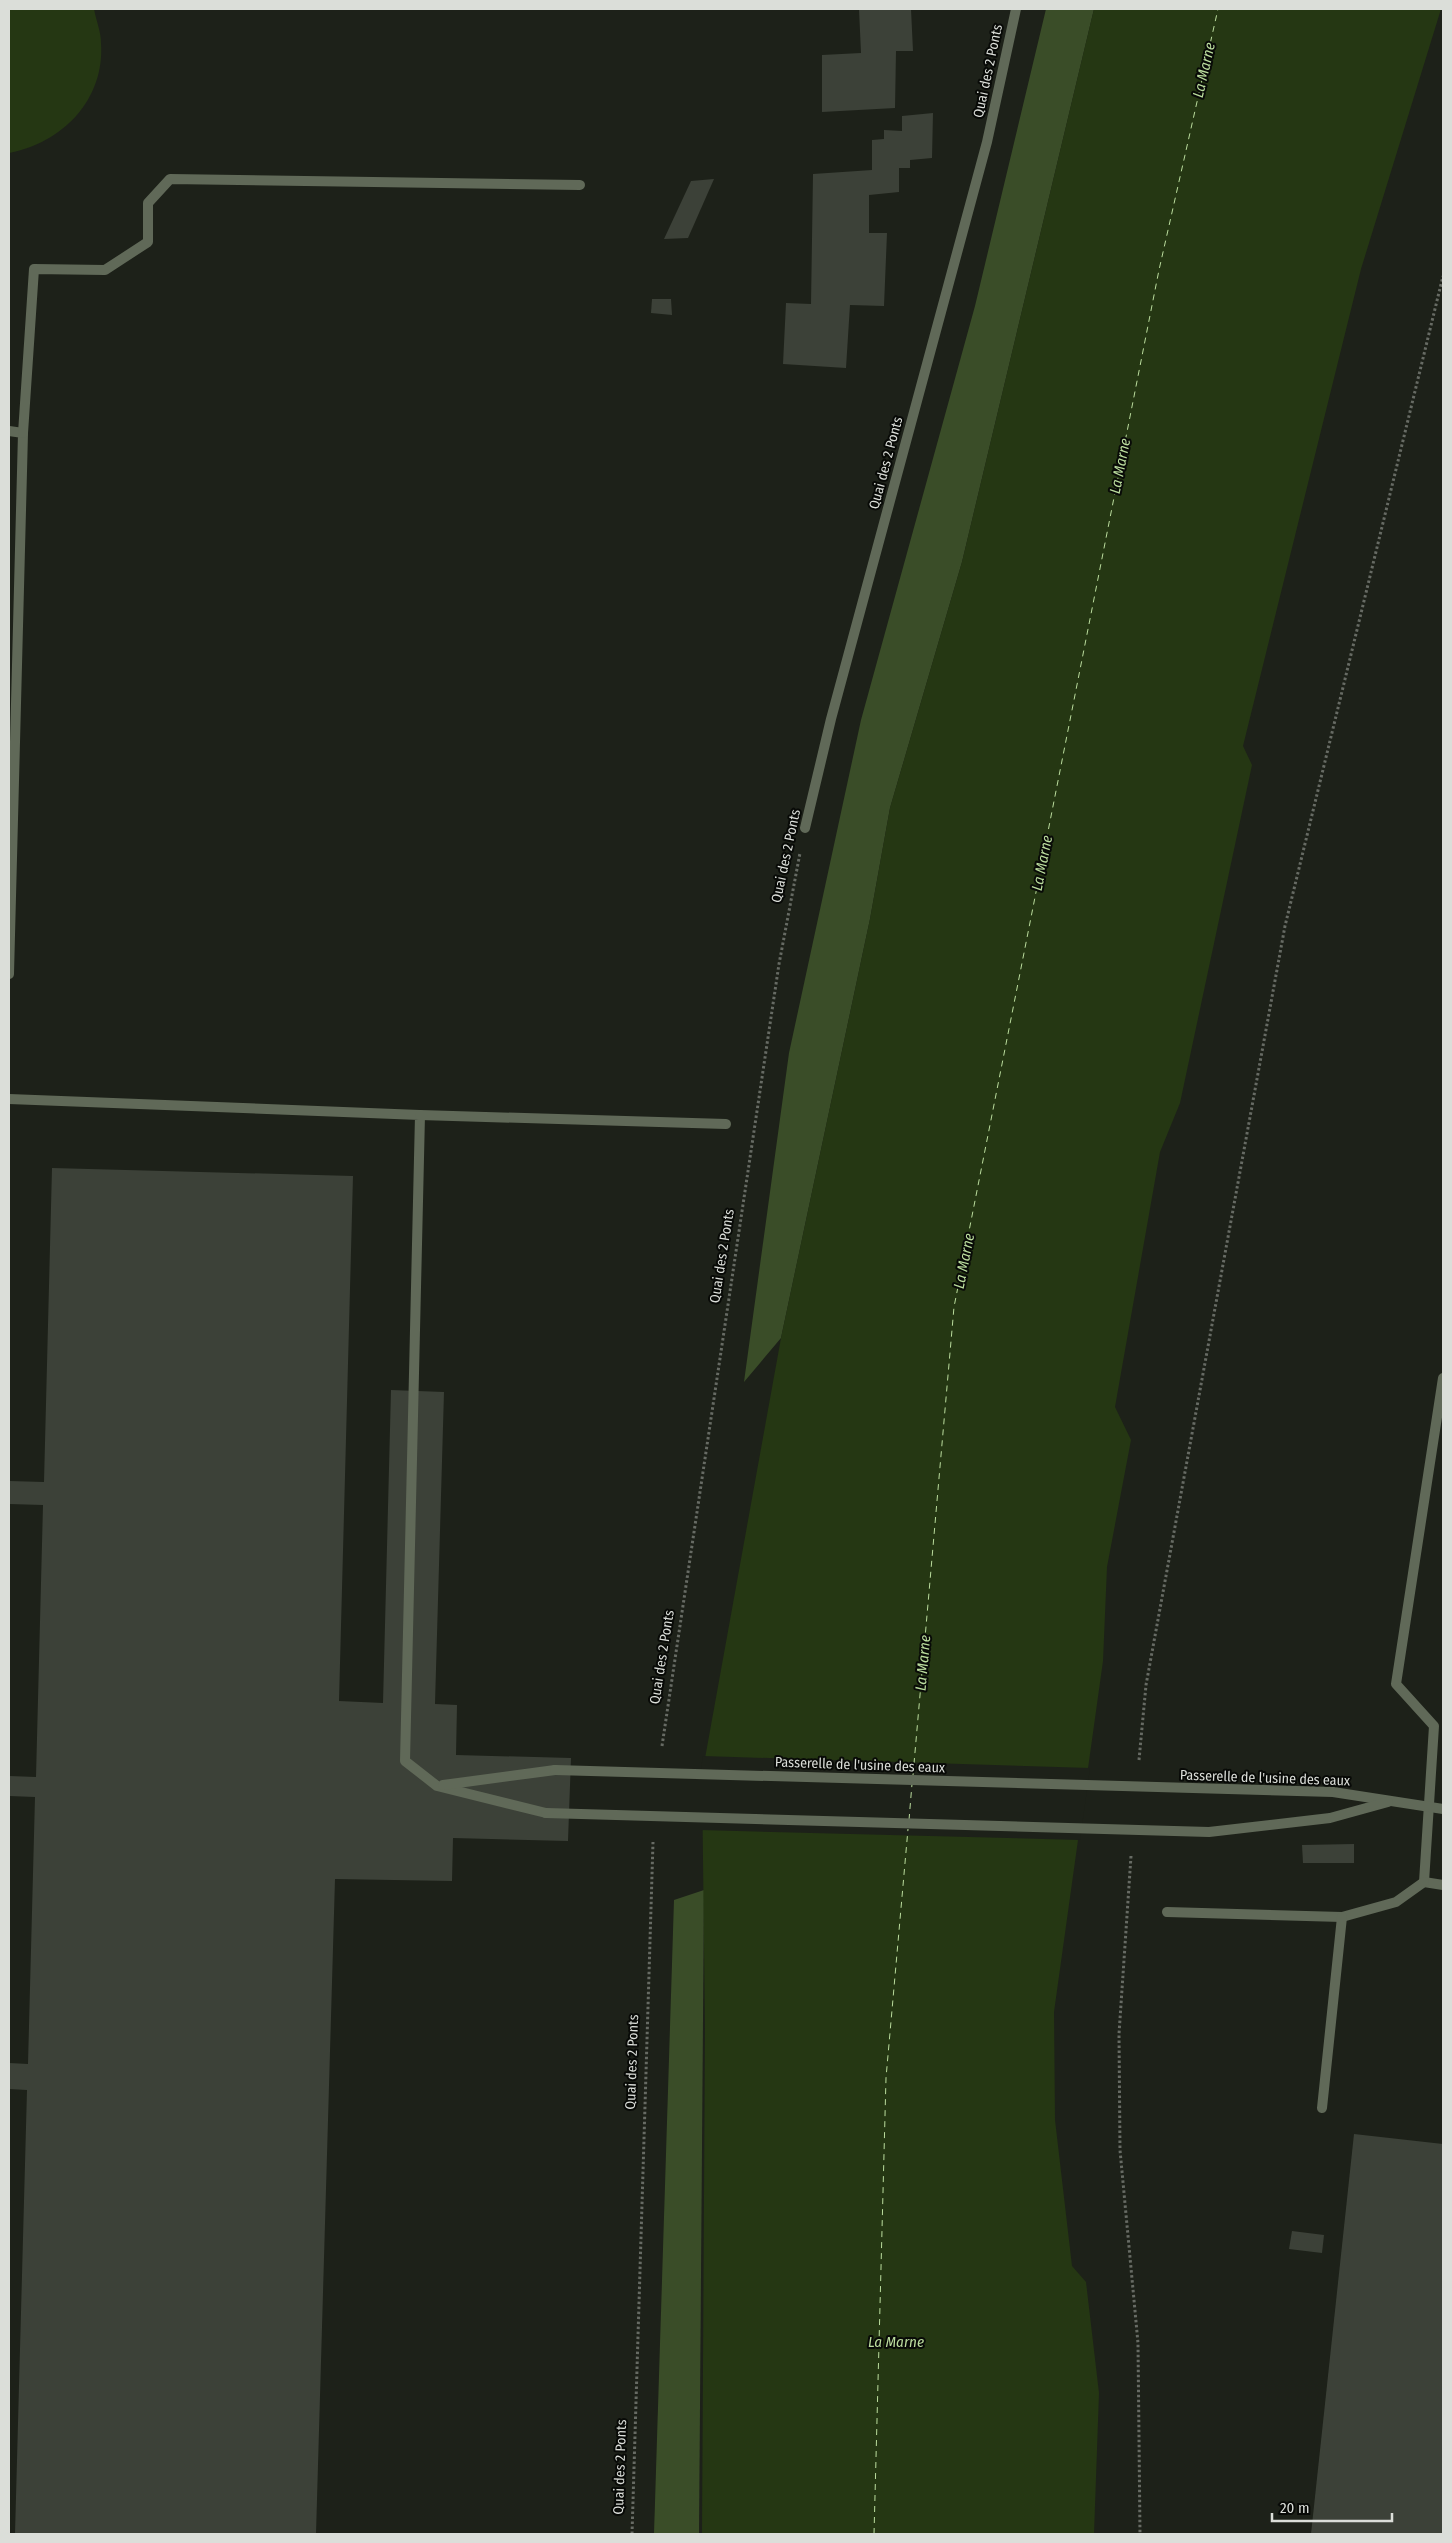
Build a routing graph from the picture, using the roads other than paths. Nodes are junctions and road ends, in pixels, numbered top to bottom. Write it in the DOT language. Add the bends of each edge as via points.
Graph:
graph roads {
  1 [pos="1016,9"];
  2 [pos="580,185"];
  3 [pos="9,431"];
  4 [pos="23,433"];
  5 [pos="805,828"];
  6 [pos="9,974"];
  7 [pos="9,1099"];
  8 [pos="420,1115"];
  9 [pos="726,1124"];
  10 [pos="1443,1378"];
  11 [pos="437,1786"];
  12 [pos="1393,1800"];
  13 [pos="1443,1809"];
  14 [pos="1424,1882"];
  15 [pos="1443,1885"];
  16 [pos="1167,1912"];
  17 [pos="1342,1916"];
  18 [pos="1322,2108"];
  1 -- 5 [label="street, Quai des 2 Ponts" via="987,142"];
  2 -- 4 [label="street" via="170,180 148,203 148,242 105,270 34,269"];
  3 -- 4 [label="street"];
  4 -- 6 [label="street"];
  7 -- 8 [label="street"];
  8 -- 9 [label="street"];
  8 -- 11 [label="street" via="404,1761"];
  10 -- 14 [label="street" via="1396,1684 1434,1726"];
  11 -- 12 [label="street, Passerelle de l'usine des eaux, bridge" via="555,1770 1333,1792"];
  11 -- 12 [label="street, bridge" via="546,1813 1210,1832 1330,1818"];
  12 -- 13 [label="street, Passerelle de l'usine des eaux, bridge"];
  14 -- 15 [label="street"];
  14 -- 17 [label="street" via="1396,1902"];
  16 -- 17 [label="street"];
  17 -- 18 [label="street"];
}
